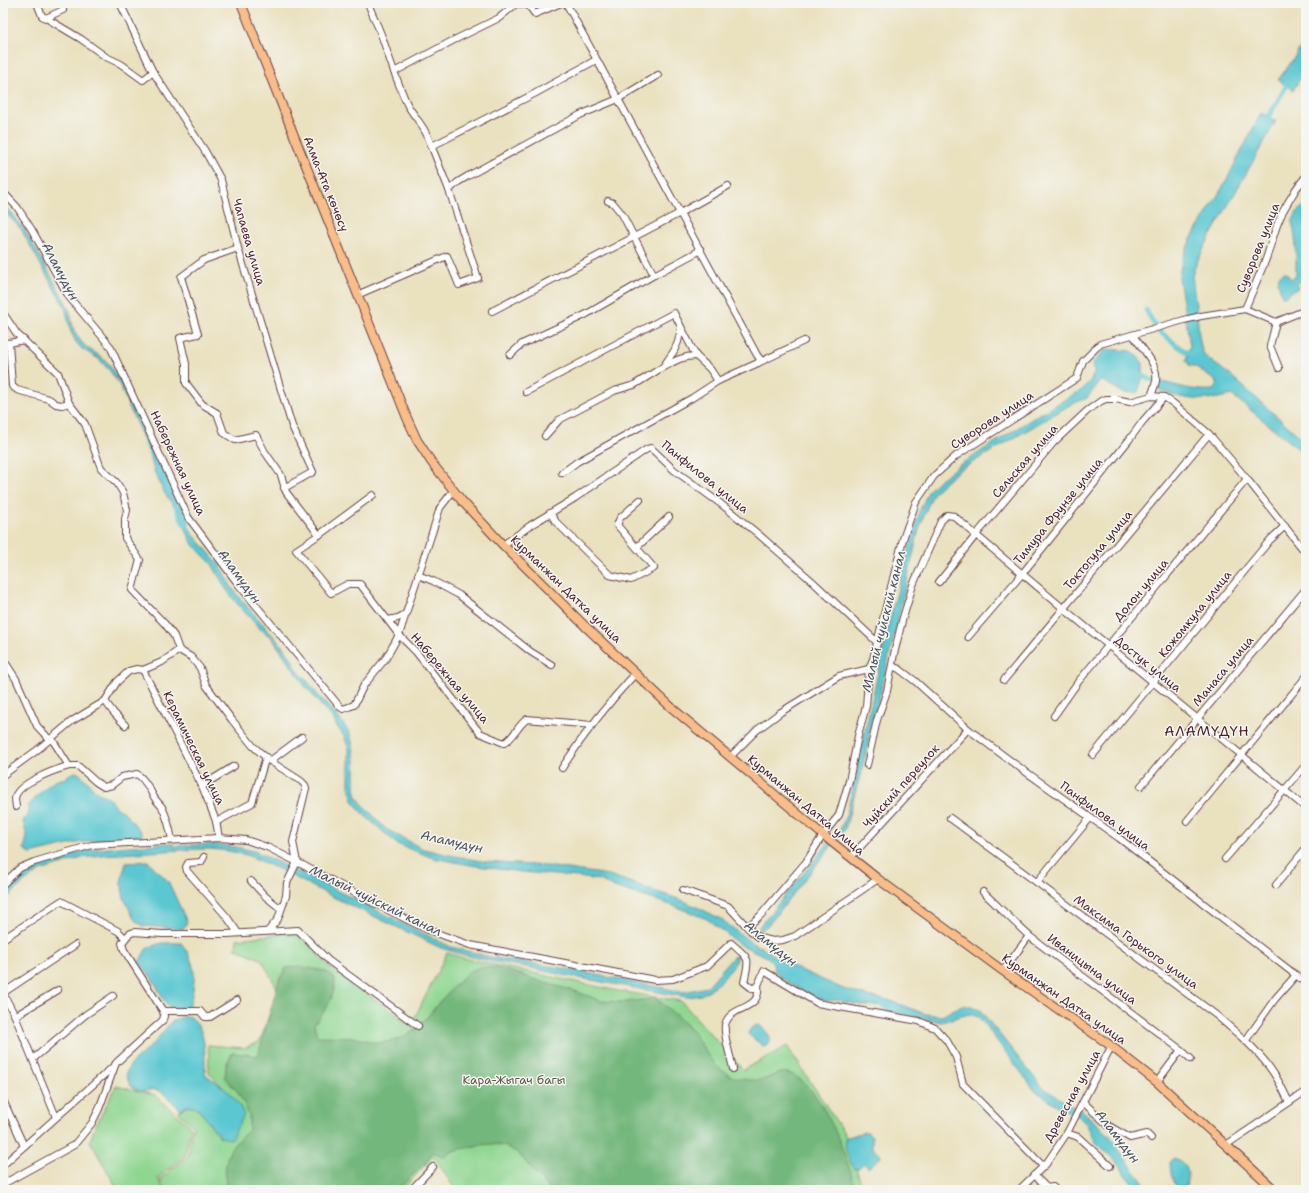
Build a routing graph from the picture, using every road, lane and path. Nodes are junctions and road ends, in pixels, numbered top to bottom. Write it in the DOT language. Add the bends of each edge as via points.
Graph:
graph roads {
  1 [pos="37,3"];
  2 [pos="120,3"];
  3 [pos="241,3"];
  4 [pos="368,3"];
  5 [pos="561,3"];
  6 [pos="566,3"];
  7 [pos="64,10"];
  8 [pos="46,18"];
  9 [pos="596,60"];
  10 [pos="153,72"];
  11 [pos="394,72"];
  12 [pos="658,75"];
  13 [pos="618,99"];
  14 [pos="432,146"];
  15 [pos="1306,176"];
  16 [pos="728,186"];
  17 [pos="449,190"];
  18 [pos="3,192"];
  19 [pos="608,201"];
  20 [pos="680,213"];
  21 [pos="634,237"];
  22 [pos="238,248"];
  23 [pos="700,250"];
  24 [pos="654,275"];
  25 [pos="357,295"];
  26 [pos="1245,309"];
  27 [pos="1306,310"];
  28 [pos="492,311"];
  29 [pos="3,313"];
  30 [pos="1276,322"];
  31 [pos="681,328"];
  32 [pos="1133,335"];
  33 [pos="24,340"];
  34 [pos="804,341"];
  35 [pos="6,343"];
  36 [pos="510,355"];
  37 [pos="696,356"];
  38 [pos="758,363"];
  39 [pos="663,367"];
  40 [pos="1279,368"];
  41 [pos="389,374"];
  42 [pos="718,381"];
  43 [pos="526,392"];
  44 [pos="1151,396"];
  45 [pos="1164,397"];
  46 [pos="68,403"];
  47 [pos="1208,434"];
  48 [pos="545,436"];
  49 [pos="562,473"];
  50 [pos="1247,479"];
  51 [pos="284,488"];
  52 [pos="453,491"];
  53 [pos="374,495"];
  54 [pos="640,500"];
  55 [pos="550,513"];
  56 [pos="669,517"];
  57 [pos="1285,526"];
  58 [pos="319,535"];
  59 [pos="976,535"];
  60 [pos="503,545"];
  61 [pos="637,547"];
  62 [pos="1306,553"];
  63 [pos="1022,574"];
  64 [pos="418,575"];
  65 [pos="939,582"];
  66 [pos="1306,589"];
  67 [pos="1064,609"];
  68 [pos="407,613"];
  69 [pos="388,620"];
  70 [pos="400,636"];
  71 [pos="968,638"];
  72 [pos="877,642"];
  73 [pos="1109,646"];
  74 [pos="179,650"];
  75 [pos="3,659"];
  76 [pos="552,665"];
  77 [pos="892,666"];
  78 [pos="869,669"];
  79 [pos="143,670"];
  80 [pos="635,674"];
  81 [pos="1306,676"];
  82 [pos="1004,680"];
  83 [pos="1153,682"];
  84 [pos="105,701"];
  85 [pos="1054,716"];
  86 [pos="1197,718"];
  87 [pos="592,725"];
  88 [pos="125,726"];
  89 [pos="968,730"];
  90 [pos="302,737"];
  91 [pos="51,739"];
  92 [pos="1093,755"];
  93 [pos="1242,755"];
  94 [pos="730,757"];
  95 [pos="268,759"];
  96 [pos="867,765"];
  97 [pos="1306,765"];
  98 [pos="69,766"];
  99 [pos="234,766"];
  100 [pos="562,768"];
  101 [pos="3,775"];
  102 [pos="202,786"];
  103 [pos="1141,786"];
  104 [pos="1285,791"];
  105 [pos="16,807"];
  106 [pos="1306,808"];
  107 [pos="950,818"];
  108 [pos="1090,818"];
  109 [pos="1187,821"];
  110 [pos="216,822"];
  111 [pos="823,835"];
  112 [pos="219,838"];
  113 [pos="172,840"];
  114 [pos="1306,848"];
  115 [pos="204,857"];
  116 [pos="851,857"];
  117 [pos="1225,859"];
  118 [pos="296,864"];
  119 [pos="878,879"];
  120 [pos="251,881"];
  121 [pos="1037,882"];
  122 [pos="3,884"];
  123 [pos="1276,885"];
  124 [pos="683,890"];
  125 [pos="983,892"];
  126 [pos="281,909"];
  127 [pos="749,929"];
  128 [pos="268,931"];
  129 [pos="238,933"];
  130 [pos="1028,936"];
  131 [pos="125,938"];
  132 [pos="3,939"];
  133 [pos="75,945"];
  134 [pos="1004,971"];
  135 [pos="1296,975"];
  136 [pos="1306,983"];
  137 [pos="758,985"];
  138 [pos="58,990"];
  139 [pos="3,993"];
  140 [pos="113,996"];
  141 [pos="237,1000"];
  142 [pos="163,1011"];
  143 [pos="15,1016"];
  144 [pos="418,1026"];
  145 [pos="1246,1040"];
  146 [pos="1111,1047"];
  147 [pos="1181,1050"];
  148 [pos="33,1059"];
  149 [pos="1191,1059"];
  150 [pos="116,1064"];
  151 [pos="733,1069"];
  152 [pos="1156,1082"];
  153 [pos="1306,1091"];
  154 [pos="3,1100"];
  155 [pos="1289,1102"];
  156 [pos="1082,1103"];
  157 [pos="56,1117"];
  158 [pos="1068,1130"];
  159 [pos="1151,1138"];
  160 [pos="1226,1145"];
  161 [pos="24,1146"];
  162 [pos="3,1165"];
  163 [pos="1044,1166"];
  164 [pos="1110,1166"];
  165 [pos="433,1167"];
  166 [pos="1034,1175"];
  167 [pos="3,1184"];
  168 [pos="411,1190"];
  169 [pos="1019,1190"];
  170 [pos="1056,1190"];
  171 [pos="1275,1190"];
  1 -- 8 [label="street" via="42,16"];
  2 -- 10 [label="street, Чапаева улица"];
  3 -- 25 [label="main road, Алма-Ата көчөсү"];
  4 -- 11 [label="street"];
  5 -- 11 [label="street" via="535,14 528,5 517,3 499,18"];
  6 -- 9 [label="street"];
  7 -- 8 [label="street"];
  8 -- 10 [label="street" via="143,80"];
  9 -- 13 [label="street"];
  9 -- 14 [label="street"];
  10 -- 22 [label="street, Чапаева улица" via="206,152 221,180"];
  11 -- 14 [label="street" via="410,109 424,128"];
  12 -- 13 [label="street"];
  13 -- 17 [label="street" via="580,116 468,176"];
  13 -- 20 [label="street"];
  14 -- 17 [label="street"];
  15 -- 26 [label="street, Суворова улица" via="1283,211"];
  16 -- 20 [label="street"];
  17 -- 25 [label="street" via="478,278 459,285 447,256"];
  18 -- 70 [label="street, Набережная улица" via="17,206 69,297 110,346 188,517 239,585 340,708 354,704 364,685"];
  19 -- 21 [label="street" via="617,207"];
  20 -- 21 [label="street"];
  20 -- 23 [label="street"];
  21 -- 24 [label="street"];
  21 -- 28 [label="street"];
  22 -- 51 [label="street, Чапаева улица" via="292,426 313,472"];
  22 -- 51 [label="street" via="204,260 181,277 198,334 180,338 186,364 186,382 202,404 217,413 224,433 235,440 256,435 281,476"];
  23 -- 24 [label="street"];
  23 -- 38 [label="street" via="760,359"];
  24 -- 36 [label="street" via="585,315 522,344"];
  25 -- 41 [label="main road, Алма-Ата көчөсү"];
  26 -- 30 [label="street, Суворова улица"];
  26 -- 32 [label="street, Суворова улица" via="1201,316"];
  27 -- 30 [label="street"];
  29 -- 33 [label="street"];
  30 -- 40 [label="street" via="1270,346"];
  31 -- 37 [label="street"];
  31 -- 39 [label="street" via="674,351"];
  31 -- 43 [label="street" via="674,313"];
  32 -- 44 [label="street" via="1147,352 1154,367 1156,379"];
  32 -- 72 [label="street, Суворова улица" via="1100,344 1083,361 1077,378 956,456 934,476 916,502 902,539"];
  33 -- 35 [label="street"];
  33 -- 46 [label="street" via="58,373"];
  34 -- 38 [label="street"];
  35 -- 46 [label="street" via="12,386 56,404"];
  37 -- 39 [label="street" via="688,356"];
  37 -- 42 [label="street"];
  38 -- 42 [label="street"];
  39 -- 48 [label="street" via="634,385 614,391 559,420"];
  41 -- 52 [label="main road, Курманжан Датка улица" via="417,440"];
  42 -- 49 [label="street"];
  44 -- 45 [label="street"];
  44 -- 59 [label="street, Сельская улица" via="1130,402 1106,399 1095,405 1054,442"];
  45 -- 47 [label="street"];
  45 -- 63 [label="street, Тимура Фрунзе улица"];
  46 -- 74 [label="street" via="85,424 101,468 117,483 123,493 127,510 125,538 140,560 132,590 165,624 174,636"];
  47 -- 50 [label="street"];
  47 -- 67 [label="street, Токтогула улица"];
  50 -- 57 [label="street"];
  50 -- 73 [label="street, Долон улица"];
  51 -- 58 [label="street"];
  52 -- 60 [label="main road, Курманжан Датка улица"];
  52 -- 64 [label="street, Набережная улица" via="440,508"];
  53 -- 58 [label="street"];
  54 -- 61 [label="street" via="620,518 618,525"];
  55 -- 60 [label="street, Панфилова улица"];
  55 -- 61 [label="street" via="610,575 631,580 654,568"];
  55 -- 72 [label="street, Панфилова улица" via="651,448 674,470 757,533"];
  56 -- 61 [label="street"];
  57 -- 62 [label="street"];
  57 -- 83 [label="street, Кожомкула улица" via="1270,540"];
  58 -- 69 [label="street" via="296,550 331,593 348,584 360,584"];
  59 -- 63 [label="street, Достук улица"];
  59 -- 65 [label="street, Сельская улица"];
  59 -- 77 [label="street, Достук улица" via="954,516 947,515 941,521 913,585"];
  60 -- 80 [label="main road, Курманжан Датка улица"];
  63 -- 67 [label="street, Достук улица"];
  63 -- 71 [label="street, Тимура Фрунзе улица"];
  64 -- 68 [label="street, Набережная улица"];
  64 -- 76 [label="street" via="459,595 531,652"];
  66 -- 86 [label="street, Манаса улица"];
  67 -- 73 [label="street, Достук улица"];
  67 -- 82 [label="street, Токтогула улица"];
  68 -- 69 [label="street"];
  68 -- 70 [label="street, Набережная улица"];
  69 -- 70 [label="street"];
  70 -- 87 [label="street, Набережная улица" via="416,652 480,733 504,743 511,739 527,719"];
  72 -- 78 [label="street, Суворова улица"];
  73 -- 83 [label="street, Достук улица"];
  73 -- 85 [label="street, Долон улица" via="1078,682"];
  74 -- 79 [label="street" via="162,662"];
  74 -- 95 [label="street" via="191,657 200,668 206,685 232,720 253,746"];
  75 -- 91 [label="street" via="16,679 37,726"];
  77 -- 89 [label="street, Панфилова улица" via="915,680"];
  77 -- 96 [label="street"];
  78 -- 94 [label="street" via="839,676 781,712"];
  78 -- 111 [label="street, Суворова улица" via="866,706 850,781 839,816"];
  79 -- 84 [label="street" via="129,671 117,682"];
  79 -- 102 [label="street, Керамическая улица"];
  80 -- 87 [label="street"];
  80 -- 94 [label="main road, Курманжан Датка улица"];
  81 -- 93 [label="street"];
  83 -- 86 [label="street, Достук улица"];
  83 -- 92 [label="street, Кожомкула улица"];
  84 -- 88 [label="street"];
  84 -- 91 [label="street" via="72,721"];
  86 -- 93 [label="street, Достук улица"];
  86 -- 103 [label="street, Манаса улица"];
  87 -- 100 [label="street"];
  89 -- 108 [label="street, Панфилова улица"];
  89 -- 116 [label="street, Чуйский переулок"];
  90 -- 95 [label="street"];
  91 -- 98 [label="street"];
  91 -- 101 [label="street"];
  93 -- 104 [label="street, Достук улица"];
  93 -- 109 [label="street"];
  94 -- 111 [label="main road, Курманжан Датка улица"];
  95 -- 110 [label="street" via="252,803"];
  95 -- 118 [label="street" via="301,781 306,788 293,842"];
  97 -- 104 [label="street"];
  98 -- 105 [label="street" via="31,781 19,790 15,797"];
  98 -- 113 [label="street" via="78,766 104,787 112,785 122,776 137,774 150,788 161,807"];
  99 -- 102 [label="street"];
  102 -- 110 [label="street, Керамическая улица"];
  104 -- 106 [label="street, Достук улица"];
  104 -- 117 [label="street"];
  107 -- 121 [label="street, Максима Горького улица"];
  108 -- 121 [label="street"];
  108 -- 135 [label="street, Панфилова улица"];
  110 -- 112 [label="street, Керамическая улица"];
  111 -- 116 [label="main road, Курманжан Датка улица"];
  111 -- 127 [label="street, Суворова улица" via="806,862"];
  112 -- 113 [label="street"];
  112 -- 118 [label="street" via="246,840 267,847"];
  113 -- 122 [label="street" via="92,845 72,850 20,868"];
  114 -- 123 [label="street"];
  115 -- 129 [label="street" via="201,862 188,863 186,867"];
  116 -- 119 [label="main road, Курманжан Датка улица"];
  118 -- 126 [label="street" via="288,880"];
  118 -- 137 [label="street" via="428,930 470,945 655,980 673,979 707,966 731,943 746,957 748,963 744,982 753,989"];
  119 -- 127 [label="street" via="795,936 773,941 760,938"];
  119 -- 134 [label="main road, Курманжан Датка улица"];
  120 -- 126 [label="street" via="264,896"];
  121 -- 145 [label="street, Максима Горького улица"];
  124 -- 127 [label="street" via="728,906"];
  125 -- 130 [label="street, Иваницына улица"];
  126 -- 128 [label="street" via="278,919"];
  128 -- 129 [label="street"];
  128 -- 144 [label="street" via="298,930 329,961"];
  129 -- 131 [label="street" via="134,932"];
  130 -- 134 [label="street"];
  130 -- 147 [label="street, Иваницына улица"];
  131 -- 132 [label="street" via="118,931 61,901"];
  131 -- 142 [label="street" via="122,943 124,950"];
  133 -- 139 [label="street"];
  134 -- 146 [label="main road, Курманжан Датка улица"];
  135 -- 136 [label="street, Панфилова улица"];
  135 -- 145 [label="street" via="1275,999"];
  137 -- 151 [label="street" via="759,992 754,1002 736,1011 725,1025"];
  137 -- 163 [label="street" via="764,971 817,1003 919,1021 935,1028 947,1041 956,1057 963,1084"];
  138 -- 143 [label="street"];
  139 -- 143 [label="street"];
  140 -- 148 [label="street" via="84,1015"];
  141 -- 142 [label="street" via="210,1017 205,1017 200,1011"];
  142 -- 150 [label="street" via="163,1020"];
  143 -- 148 [label="street"];
  145 -- 155 [label="street, Максима Горького улица" via="1276,1077"];
  146 -- 152 [label="main road, Курманжан Датка улица"];
  146 -- 156 [label="street, Древесная улица"];
  147 -- 149 [label="street, Иваницына улица"];
  147 -- 152 [label="street"];
  148 -- 157 [label="street"];
  150 -- 157 [label="street"];
  150 -- 167 [label="street" via="99,1109 74,1145"];
  152 -- 160 [label="main road, Курманжан Датка улица"];
  153 -- 155 [label="street"];
  154 -- 161 [label="street"];
  155 -- 160 [label="street"];
  156 -- 158 [label="street, Древесная улица"];
  156 -- 159 [label="street" via="1108,1126 1130,1138 1147,1134"];
  157 -- 161 [label="street"];
  158 -- 163 [label="street, Древесная улица"];
  158 -- 164 [label="street"];
  160 -- 171 [label="main road, Курманжан Датка улица"];
  161 -- 162 [label="street"];
  163 -- 166 [label="street, Древесная улица"];
  165 -- 168 [label="street"];
  166 -- 169 [label="street, Древесная улица"];
  166 -- 170 [label="street" via="1047,1188 1053,1187"];
}
